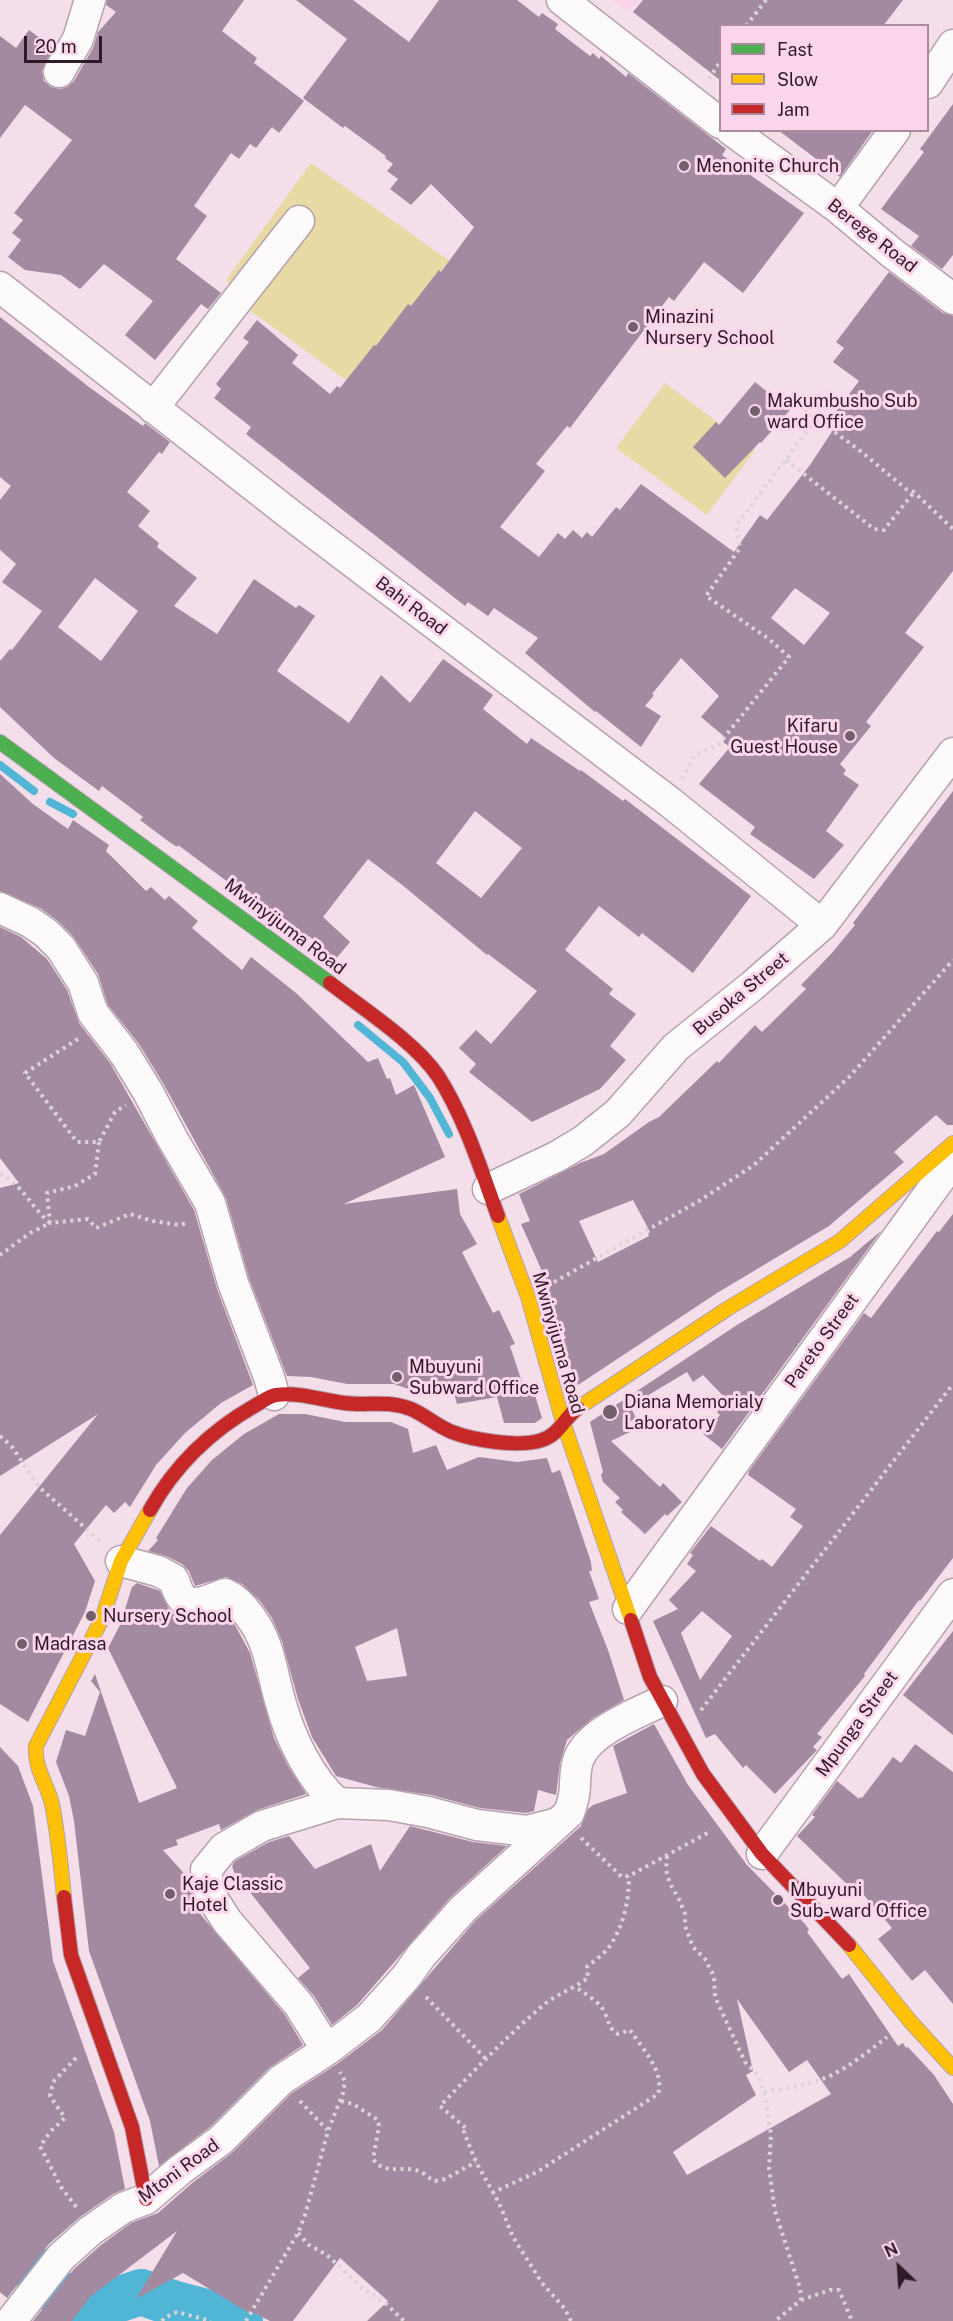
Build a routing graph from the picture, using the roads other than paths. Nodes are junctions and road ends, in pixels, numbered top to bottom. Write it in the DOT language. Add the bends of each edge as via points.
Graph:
graph roads {
  1 [pos="90,0"];
  2 [pos="561,0"];
  3 [pos="953,45"];
  4 [pos="59,72"];
  5 [pos="929,80"];
  6 [pos="719,122"];
  7 [pos="734,132"];
  8 [pos="894,132"];
  9 [pos="838,208"];
  10 [pos="299,221"];
  11 [pos="0,287"];
  12 [pos="953,299"];
  13 [pos="153,408"];
  14 [pos="0,742"];
  15 [pos="953,753"];
  16 [pos="0,908"];
  17 [pos="822,925"];
  18 [pos="953,1143"];
  19 [pos="953,1161"];
  20 [pos="488,1189"];
  21 [pos="274,1395"];
  22 [pos="563,1422"];
  23 [pos="121,1561"];
  24 [pos="953,1594"];
  25 [pos="628,1609"];
  26 [pos="662,1701"];
  27 [pos="337,1803"];
  28 [pos="565,1817"];
  29 [pos="762,1854"];
  30 [pos="327,2050"];
  31 [pos="953,2068"];
  32 [pos="146,2199"];
  33 [pos="11,2321"];
  1 -- 4 [label="street" via="78,39"];
  2 -- 6 [label="street"];
  3 -- 5 [label="street"];
  7 -- 9 [label="street, Berege Road"];
  8 -- 9 [label="street"];
  9 -- 12 [label="street, Berege Road"];
  10 -- 13 [label="street"];
  11 -- 13 [label="street, Bahi Road"];
  13 -- 17 [label="street, Bahi Road" via="671,803"];
  14 -- 20 [label="street, Mwinyijuma Road" via="312,969 408,1044 437,1075 456,1110"];
  15 -- 17 [label="street, Busoka Street"];
  16 -- 21 [label="street" via="30,922 61,948 80,976 90,1008 124,1053 200,1183"];
  17 -- 20 [label="street, Busoka Street" via="676,1047 618,1113 583,1141"];
  18 -- 22 [label="street" via="840,1241 682,1337 581,1405"];
  19 -- 25 [label="street, Pareto Street"];
  20 -- 22 [label="street, Mwinyijuma Road" via="528,1297"];
  21 -- 22 [label="street" via="307,1395 345,1403 394,1403 468,1437 516,1443 539,1442 556,1434"];
  21 -- 23 [label="street" via="233,1418 192,1454 155,1501"];
  22 -- 25 [label="street, Mwinyijuma Road"];
  23 -- 27 [label="street" via="173,1579 188,1602 202,1603 225,1594 241,1604 264,1638 280,1703 308,1767"];
  23 -- 32 [label="street" via="102,1619 36,1746 35,1757 56,1825 71,1955 132,2127"];
  24 -- 29 [label="street, Mpunga Street"];
  25 -- 26 [label="street, Mwinyijuma Road"];
  26 -- 28 [label="street" via="614,1726 586,1747 578,1758 574,1796"];
  26 -- 29 [label="street, Mwinyijuma Road" via="703,1774"];
  27 -- 28 [label="street" via="388,1805 477,1825 527,1831"];
  27 -- 30 [label="street" via="262,1826 224,1848 206,1870 210,1893 226,1921 299,2005"];
  28 -- 30 [label="street, Mtoni Road" via="463,1909 369,2018"];
  29 -- 31 [label="street, Mwinyijuma Road" via="841,1934"];
  30 -- 32 [label="street, Mtoni Road" via="281,2080 221,2140"];
  32 -- 33 [label="street, Mtoni Road" via="123,2208 61,2257"];
}
